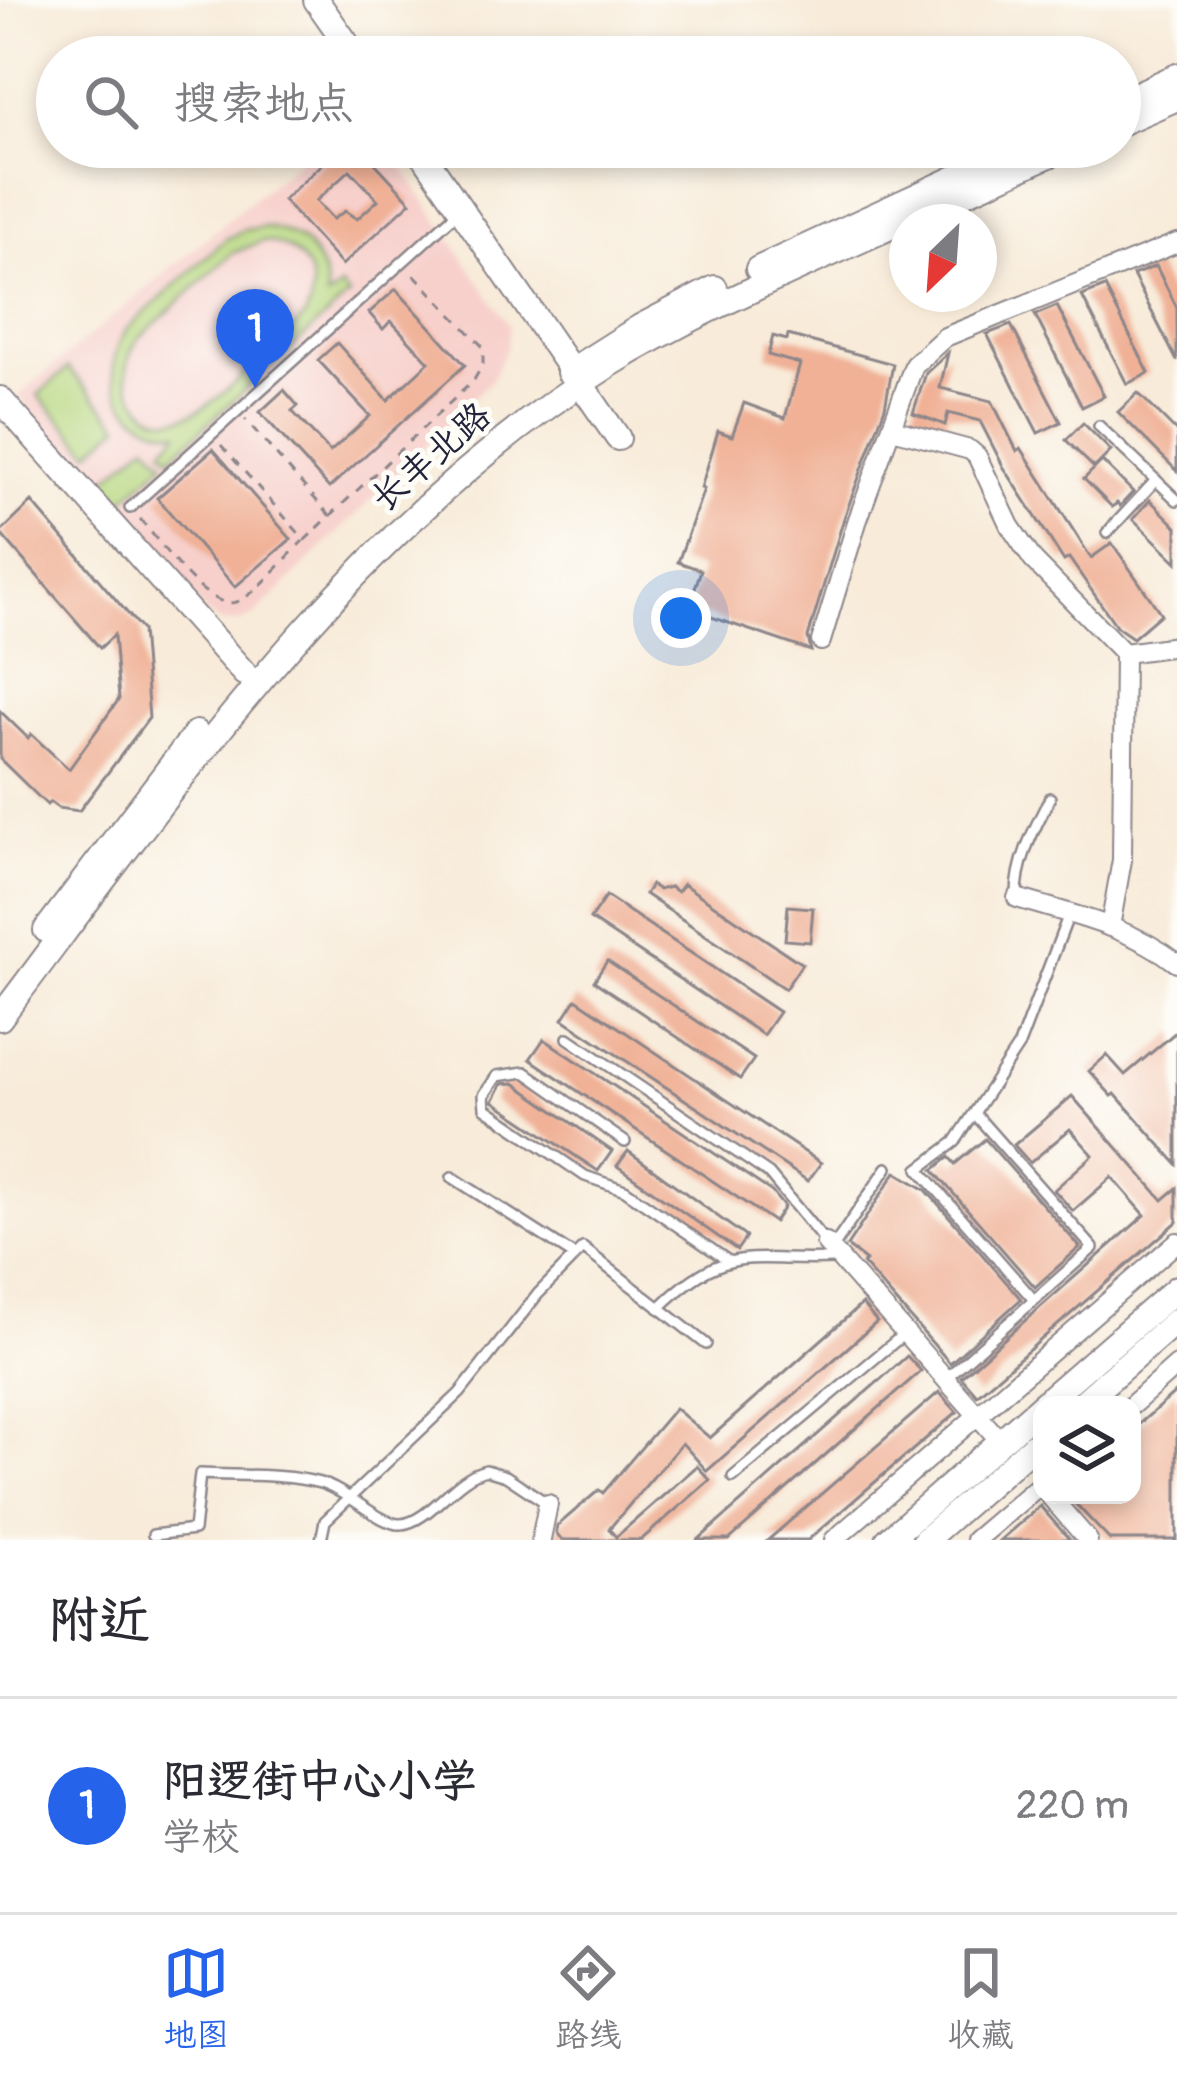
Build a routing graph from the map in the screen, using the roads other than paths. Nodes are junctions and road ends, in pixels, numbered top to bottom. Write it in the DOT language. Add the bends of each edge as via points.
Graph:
graph roads {
  1 [pos="316,0"];
  2 [pos="330,0"];
  3 [pos="341,36"];
  4 [pos="355,36"];
  5 [pos="1177,76"];
  6 [pos="1141,92"];
  7 [pos="1177,98"];
  8 [pos="1141,114"];
  9 [pos="432,168"];
  10 [pos="445,168"];
  11 [pos="977,168"];
  12 [pos="1020,168"];
  13 [pos="460,209"];
  14 [pos="1177,243"];
  15 [pos="581,374"];
  16 [pos="0,399"];
  17 [pos="1099,426"];
  18 [pos="892,429"];
  19 [pos="623,435"];
  20 [pos="1156,481"];
  21 [pos="1177,500"];
  22 [pos="130,508"];
  23 [pos="1107,533"];
  24 [pos="821,641"];
  25 [pos="1177,646"];
  26 [pos="1124,653"];
  27 [pos="244,673"];
  28 [pos="1050,798"];
  29 [pos="1017,898"];
  30 [pos="1069,914"];
  31 [pos="1110,927"];
  32 [pos="1177,963"];
  33 [pos="0,991"];
  34 [pos="0,1018"];
  35 [pos="568,1038"];
  36 [pos="975,1114"];
  37 [pos="625,1142"];
  38 [pos="887,1168"];
  39 [pos="452,1177"];
  40 [pos="1177,1242"];
  41 [pos="833,1250"];
  42 [pos="575,1256"];
  43 [pos="727,1260"];
  44 [pos="1177,1288"];
  45 [pos="1034,1300"];
  46 [pos="659,1308"];
  47 [pos="1177,1320"];
  48 [pos="905,1333"];
  49 [pos="706,1344"];
  50 [pos="1177,1365"];
  51 [pos="945,1378"];
  52 [pos="1052,1396"];
  53 [pos="1089,1396"];
  54 [pos="1141,1397"];
  55 [pos="978,1416"];
  56 [pos="1033,1417"];
  57 [pos="1033,1441"];
  58 [pos="1009,1450"];
  59 [pos="733,1477"];
  60 [pos="1033,1477"];
  61 [pos="350,1494"];
  62 [pos="1033,1496"];
  63 [pos="548,1504"];
  64 [pos="1057,1504"];
  65 [pos="153,1535"];
  66 [pos="321,1540"];
  67 [pos="542,1540"];
  68 [pos="834,1540"];
  69 [pos="888,1540"];
  70 [pos="926,1540"];
  71 [pos="975,1540"];
  72 [pos="1088,1540"];
  1 -- 3 [label="street"];
  2 -- 4 [label="street"];
  5 -- 6 [label="street"];
  7 -- 8 [label="street"];
  9 -- 13 [label="street"];
  10 -- 15 [label="street"];
  11 -- 15 [label="street, 长丰北路" via="685,302"];
  12 -- 15 [label="street, 长丰北路"];
  13 -- 15 [label="street"];
  13 -- 22 [label="lane"];
  14 -- 18 [label="street" via="937,342 914,365"];
  15 -- 19 [label="street"];
  15 -- 27 [label="street, 长丰北路" via="510,414 422,488"];
  15 -- 34 [label="street, 长丰北路" via="322,609"];
  16 -- 27 [label="street"];
  17 -- 20 [label="lane"];
  18 -- 24 [label="street"];
  18 -- 26 [label="street" via="977,456 1034,560"];
  20 -- 21 [label="lane"];
  20 -- 23 [label="lane"];
  25 -- 26 [label="street"];
  26 -- 31 [label="street" via="1122,860"];
  27 -- 33 [label="street, 长丰北路"];
  28 -- 29 [label="lane" via="1023,857"];
  29 -- 30 [label="street"];
  30 -- 31 [label="street"];
  30 -- 36 [label="lane" via="1019,1046"];
  31 -- 32 [label="street"];
  35 -- 41 [label="lane" via="770,1174"];
  36 -- 45 [label="lane" via="919,1169"];
  36 -- 45 [label="lane" via="1094,1247"];
  37 -- 43 [label="lane" via="525,1072 497,1076 483,1101 585,1176 625,1190"];
  38 -- 41 [label="lane"];
  39 -- 42 [label="lane"];
  40 -- 55 [label="street"];
  41 -- 43 [label="lane"];
  41 -- 48 [label="street"];
  42 -- 46 [label="lane" via="583,1247"];
  42 -- 61 [label="lane" via="460,1393"];
  43 -- 46 [label="lane" via="690,1278"];
  44 -- 52 [label="street"];
  45 -- 51 [label="lane"];
  46 -- 49 [label="lane"];
  47 -- 53 [label="street"];
  48 -- 51 [label="street"];
  48 -- 59 [label="lane"];
  50 -- 54 [label="street"];
  51 -- 55 [label="street"];
  55 -- 58 [label="street"];
  55 -- 68 [label="street"];
  56 -- 58 [label="street"];
  57 -- 58 [label="street"];
  58 -- 60 [label="street"];
  58 -- 69 [label="street"];
  58 -- 70 [label="street"];
  61 -- 63 [label="lane" via="382,1520 403,1524 486,1470"];
  61 -- 65 [label="lane" via="317,1482 200,1474 194,1530"];
  61 -- 66 [label="lane" via="325,1521"];
  62 -- 71 [label="street"];
  63 -- 67 [label="street"];
  64 -- 72 [label="street"];
}
